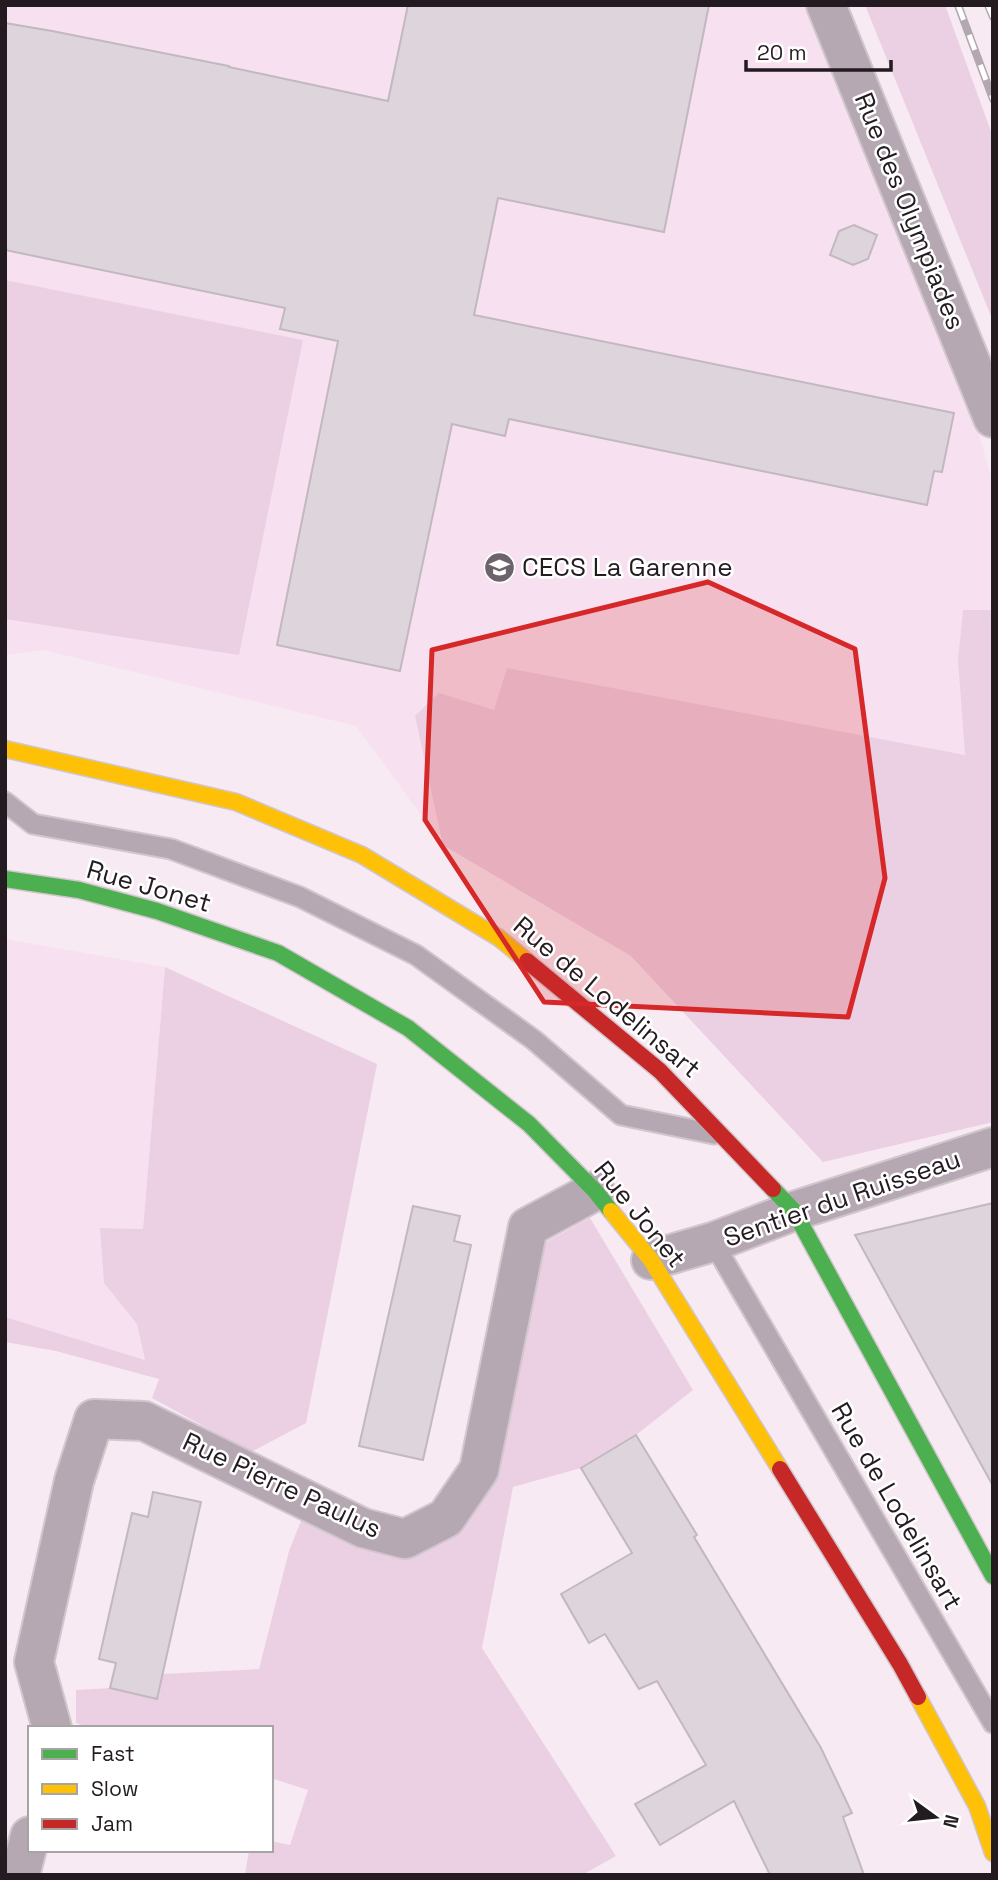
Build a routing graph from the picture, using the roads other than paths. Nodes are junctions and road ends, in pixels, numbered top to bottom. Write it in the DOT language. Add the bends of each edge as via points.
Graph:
graph roads {
  1 [pos="826,5"];
  2 [pos="993,418"];
  3 [pos="5,749"];
  4 [pos="5,802"];
  5 [pos="5,879"];
  6 [pos="722,1136"];
  7 [pos="993,1147"];
  8 [pos="595,1191"];
  9 [pos="794,1211"];
  10 [pos="713,1242"];
  11 [pos="651,1260"];
  12 [pos="993,1576"];
  13 [pos="993,1723"];
  14 [pos="51,1726"];
  15 [pos="28,1844"];
  16 [pos="993,1853"];
  17 [pos="20,1875"];
  1 -- 2 [label="street, Rue des Olympiades"];
  3 -- 6 [label="street, Rue de Lodelinsart" via="236,802 362,855 499,938 660,1071"];
  4 -- 6 [label="lane" via="33,824 171,849 300,897 416,955 534,1040 621,1115"];
  5 -- 8 [label="street, Rue Jonet" via="79,890 278,953 408,1028 528,1124"];
  6 -- 9 [label="street, Rue de Lodelinsart"];
  7 -- 9 [label="street, Sentier du Ruisseau"];
  8 -- 11 [label="street, Rue Jonet"];
  8 -- 14 [label="street, Rue Pierre Paulus" via="528,1227 479,1470 446,1518 405,1539 363,1528 144,1421 93,1419 74,1481 34,1662"];
  9 -- 10 [label="street, Sentier du Ruisseau"];
  9 -- 12 [label="street, Rue de Lodelinsart"];
  10 -- 11 [label="street, Sentier du Ruisseau"];
  10 -- 13 [label="lane, Rue de Lodelinsart"];
  11 -- 16 [label="street, Rue Jonet" via="900,1664 977,1806"];
  15 -- 17 [label="street"];
}
